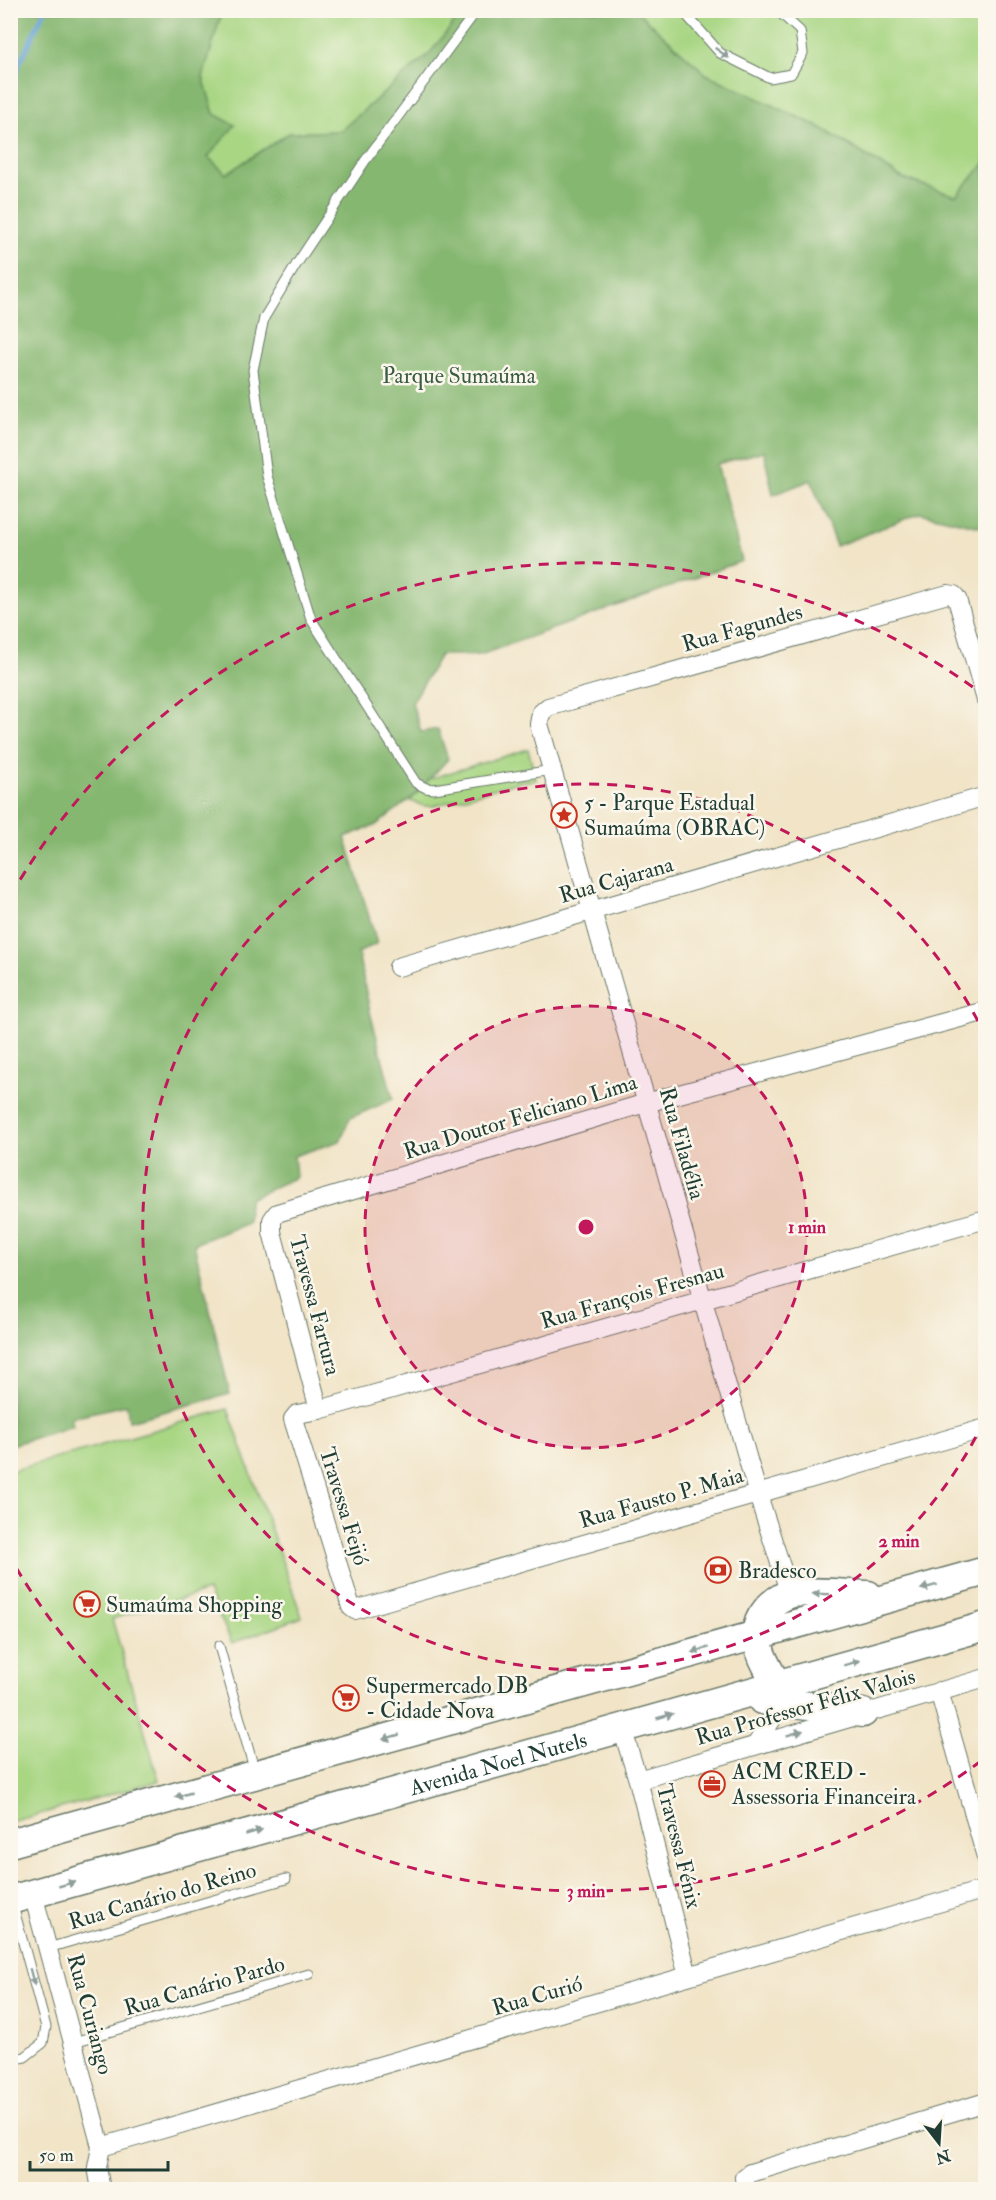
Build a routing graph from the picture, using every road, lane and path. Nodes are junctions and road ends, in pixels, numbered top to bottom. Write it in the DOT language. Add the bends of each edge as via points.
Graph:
graph roads {
  1 [pos="477,10"];
  2 [pos="682,10"];
  3 [pos="777,10"];
  4 [pos="986,700"];
  5 [pos="548,707"];
  6 [pos="552,770"];
  7 [pos="986,796"];
  8 [pos="592,911"];
  9 [pos="398,967"];
  10 [pos="986,1011"];
  11 [pos="646,1103"];
  12 [pos="277,1214"];
  13 [pos="986,1219"];
  14 [pos="704,1299"];
  15 [pos="319,1410"];
  16 [pos="293,1419"];
  17 [pos="986,1428"];
  18 [pos="758,1495"];
  19 [pos="986,1572"];
  20 [pos="790,1594"];
  21 [pos="900,1595"];
  22 [pos="351,1607"];
  23 [pos="986,1626"];
  24 [pos="756,1635"];
  25 [pos="219,1646"];
  26 [pos="986,1678"];
  27 [pos="939,1691"];
  28 [pos="780,1694"];
  29 [pos="863,1713"];
  30 [pos="622,1728"];
  31 [pos="756,1745"];
  32 [pos="256,1774"];
  33 [pos="638,1780"];
  34 [pos="10,1843"];
  35 [pos="986,1857"];
  36 [pos="286,1880"];
  37 [pos="986,1889"];
  38 [pos="18,1898"];
  39 [pos="48,1948"];
  40 [pos="309,1974"];
  41 [pos="688,1977"];
  42 [pos="74,2042"];
  43 [pos="10,2060"];
  44 [pos="986,2102"];
  45 [pos="101,2147"];
  46 [pos="745,2184"];
  47 [pos="101,2190"];
  1 -- 6 [label="lane" via="365,162 296,265 264,318 253,370 267,476 311,619 416,783 435,789"];
  2 -- 3 [label="lane, one-way" via="720,53 770,78 791,75 803,53 800,32"];
  4 -- 5 [label="street, Rua Fagundes" via="957,599 948,594"];
  5 -- 6 [label="street, Rua Filadélia" via="541,713 539,724"];
  6 -- 8 [label="street, Rua Filadélia"];
  7 -- 8 [label="street, Rua Cajarana"];
  8 -- 9 [label="street, Rua Cajarana"];
  8 -- 11 [label="street, Rua Filadélia"];
  10 -- 11 [label="street, Rua Doutor Feliciano Lima"];
  11 -- 12 [label="street, Rua Doutor Feliciano Lima"];
  11 -- 14 [label="street, Rua Filadélia"];
  12 -- 15 [label="street, Travessa Fartura" via="272,1220 272,1232"];
  13 -- 14 [label="street, Rua François Fresnau"];
  14 -- 15 [label="street, Rua François Fresnau"];
  14 -- 18 [label="street, Rua Filadélia"];
  15 -- 16 [label="street, Rua François Fresnau" via="297,1414"];
  16 -- 22 [label="street, Travessa Feijó"];
  17 -- 18 [label="street, Rua Fausto P. Maia"];
  18 -- 20 [label="street, Rua Filadélia"];
  18 -- 22 [label="street, Rua Fausto P. Maia" via="364,1608"];
  19 -- 21 [label="main road, one-way"];
  21 -- 20 [label="main road, one-way"];
  20 -- 24 [label="main road" via="765,1612"];
  21 -- 24 [label="main road"];
  28 -- 23 [label="main road, Avenida Noel Nutels, one-way"];
  24 -- 28 [label="main road"];
  24 -- 32 [label="main road, one-way"];
  25 -- 32 [label="lane"];
  26 -- 27 [label="street, Rua Professor Félix Valois"];
  27 -- 29 [label="street, Rua Professor Félix Valois"];
  27 -- 35 [label="street"];
  28 -- 29 [label="main road"];
  30 -- 28 [label="main road, Avenida Noel Nutels, one-way" via="736,1696"];
  28 -- 31 [label="street"];
  31 -- 29 [label="street, Rua Professor Félix Valois, one-way"];
  30 -- 33 [label="street, Travessa Fénix"];
  38 -- 30 [label="main road, Avenida Noel Nutels, one-way"];
  31 -- 33 [label="street, Rua Professor Félix Valois"];
  32 -- 34 [label="main road, one-way"];
  33 -- 41 [label="street, Travessa Fénix"];
  36 -- 39 [label="lane, Rua Canário do Reino"];
  37 -- 41 [label="street, Rua Curió"];
  38 -- 39 [label="street, Rua Curiango"];
  38 -- 43 [label="lane, one-way" via="46,2028 44,2043 25,2057"];
  39 -- 42 [label="street, Rua Curiango"];
  40 -- 42 [label="lane, Rua Canário Pardo"];
  41 -- 45 [label="street, Rua Curió"];
  42 -- 45 [label="street, Rua Curiango"];
  44 -- 46 [label="street" via="750,2173"];
  45 -- 47 [label="street, Rua Curiango"];
}
